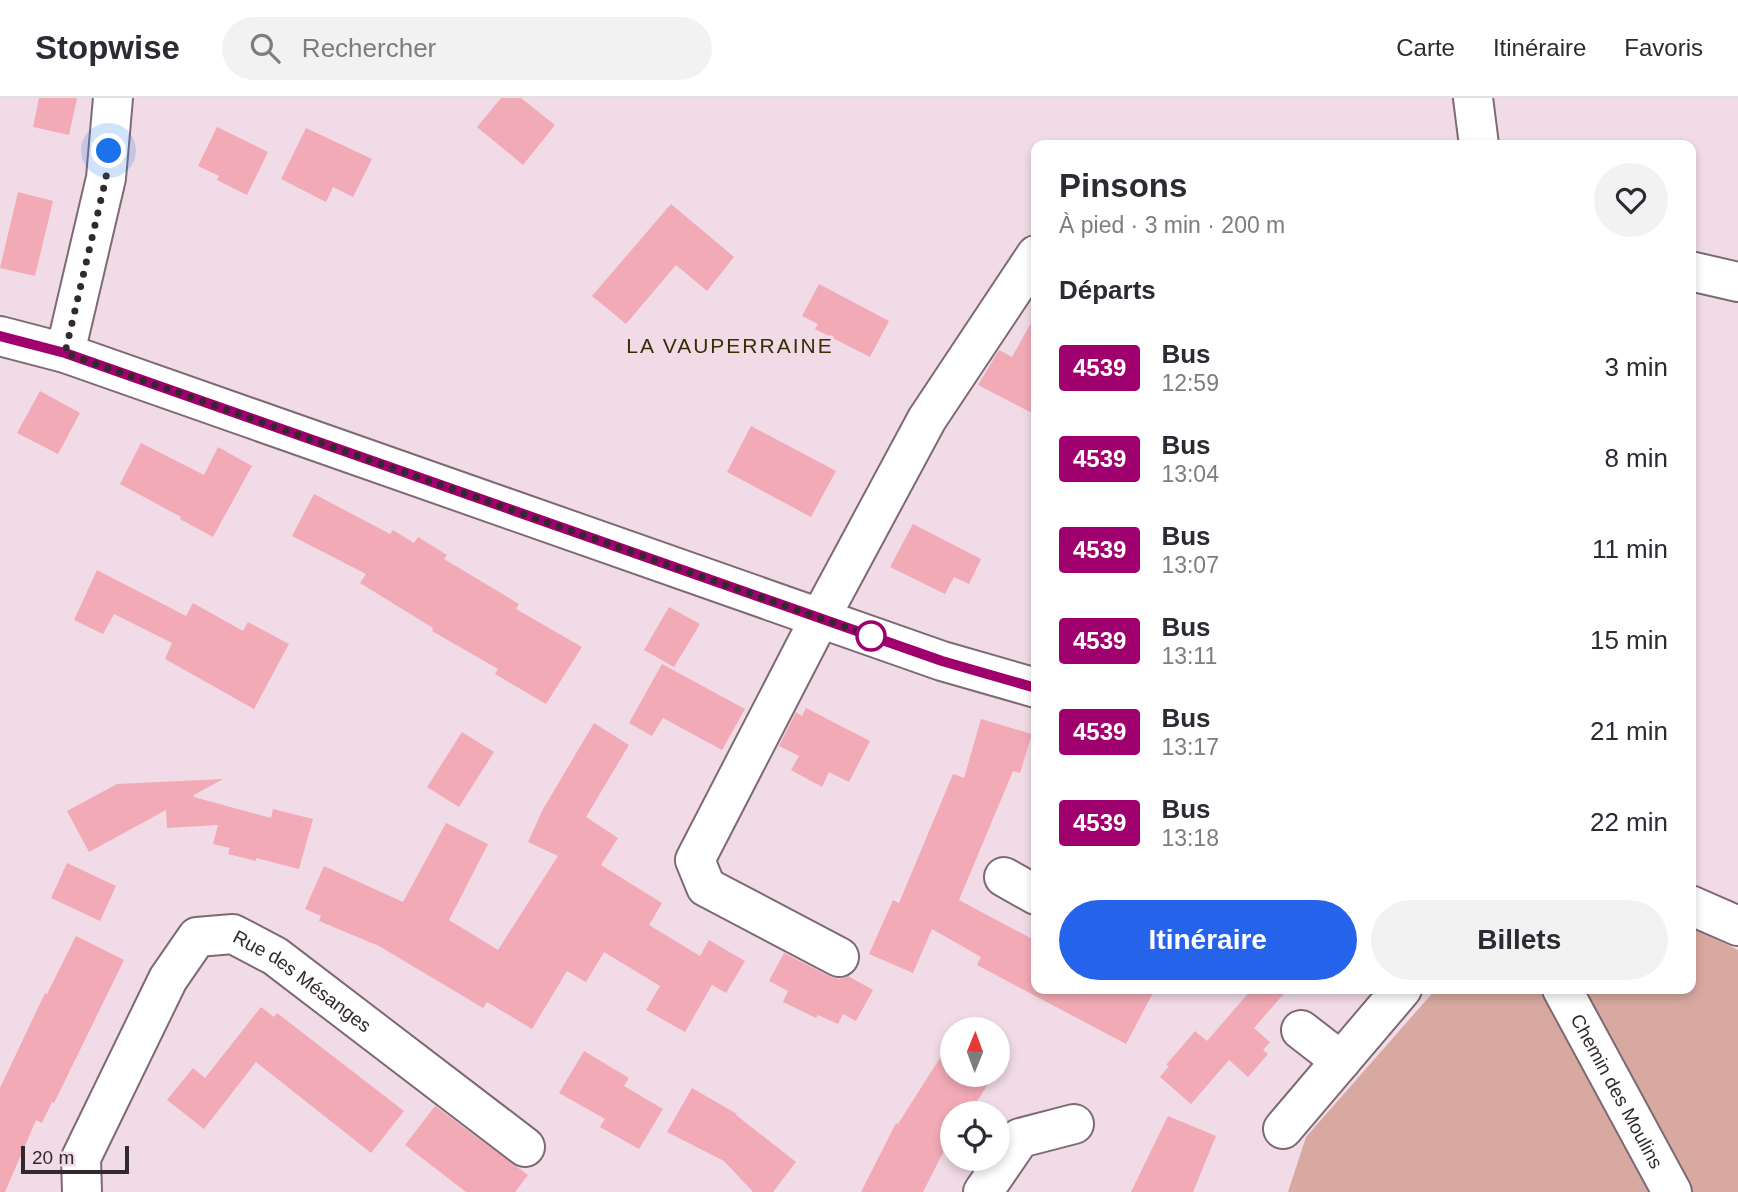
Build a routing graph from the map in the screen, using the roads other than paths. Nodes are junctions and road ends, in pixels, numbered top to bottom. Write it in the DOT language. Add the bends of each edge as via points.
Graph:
graph roads {
  1 [pos="113,98"];
  2 [pos="1473,98"];
  3 [pos="1478,140"];
  4 [pos="1031,263"];
  5 [pos="1696,272"];
  6 [pos="1738,282"];
  7 [pos="0,336"];
  8 [pos="65,353"];
  9 [pos="820,618"];
  10 [pos="1031,687"];
  11 [pos="1696,908"];
  12 [pos="1738,926"];
  13 [pos="839,957"];
  14 [pos="1398,994"];
  15 [pos="1565,994"];
  16 [pos="1301,1030"];
  17 [pos="1341,1061"];
  18 [pos="1073,1124"];
  19 [pos="1283,1129"];
  20 [pos="525,1147"];
  21 [pos="82,1192"];
  22 [pos="983,1192"];
  23 [pos="1672,1192"];
  1 -- 8 [label="street" via="106,178"];
  2 -- 3 [label="street"];
  4 -- 9 [label="street" via="927,419"];
  5 -- 6 [label="street"];
  7 -- 8 [label="street"];
  8 -- 9 [label="street"];
  9 -- 10 [label="street"];
  9 -- 13 [label="street" via="695,860 706,887"];
  11 -- 12 [label="street"];
  14 -- 17 [label="street"];
  15 -- 23 [label="street, Chemin des Moulins"];
  16 -- 17 [label="street"];
  17 -- 19 [label="street"];
  18 -- 22 [label="street" via="1020,1138"];
  20 -- 21 [label="street, Rue des Mésanges" via="275,956 233,934 197,937 168,979 81,1158"];
}
